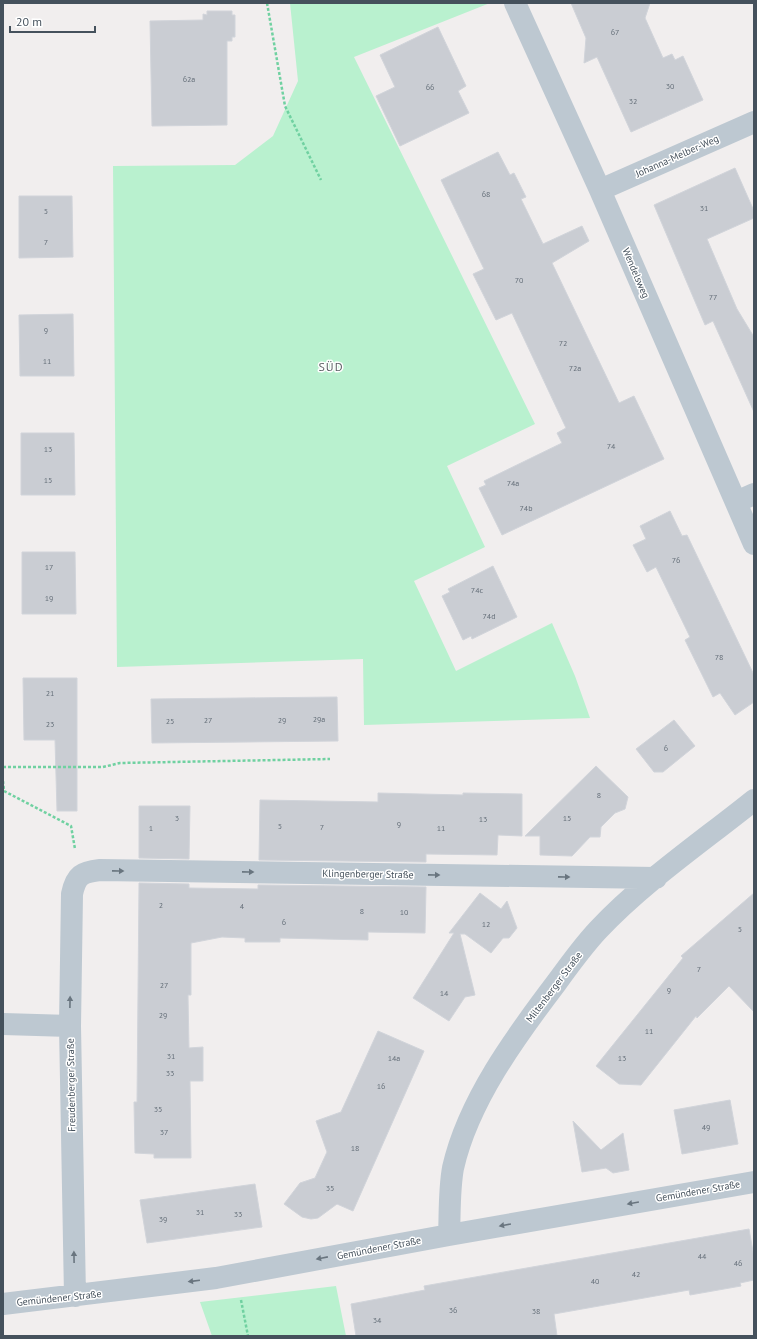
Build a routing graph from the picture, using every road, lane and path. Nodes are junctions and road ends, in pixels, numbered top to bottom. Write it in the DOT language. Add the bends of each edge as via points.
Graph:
graph roads {
  1 [pos="267,3"];
  2 [pos="515,3"];
  3 [pos="754,122"];
  4 [pos="321,180"];
  5 [pos="600,190"];
  6 [pos="745,498"];
  7 [pos="754,544"];
  8 [pos="330,759"];
  9 [pos="3,767"];
  10 [pos="3,781"];
  11 [pos="754,800"];
  12 [pos="80,875"];
  13 [pos="656,878"];
  14 [pos="3,1024"];
  15 [pos="70,1026"];
  16 [pos="754,1182"];
  17 [pos="449,1235"];
  18 [pos="236,1274"];
  19 [pos="75,1296"];
  20 [pos="3,1304"];
  21 [pos="248,1336"];
  1 -- 4 [label="path" via="285,106"];
  2 -- 5 [label="street, Wendelsweg"];
  3 -- 5 [label="street, Johanna-Melber-Weg"];
  5 -- 6 [label="street, Wendelsweg"];
  6 -- 7 [label="street, Wendelsweg"];
  8 -- 9 [label="path" via="120,763 103,767"];
  10 -- 12 [label="path" via="4,791 71,826"];
  11 -- 13 [label="street, Miltenberger Straße"];
  12 -- 13 [label="street, Klingenberger Straße, one-way" via="100,870"];
  15 -- 12 [label="street, Freudenberger Straße, one-way" via="72,894"];
  13 -- 17 [label="street, Miltenberger Straße" via="598,930 574,959 523,1028 475,1105 453,1169"];
  14 -- 15 [label="street"];
  19 -- 15 [label="street, Freudenberger Straße, one-way"];
  16 -- 17 [label="street, Gemündener Straße, one-way"];
  17 -- 18 [label="street, Gemündener Straße, one-way"];
  18 -- 19 [label="street, Gemündener Straße, one-way"];
  18 -- 21 [label="path"];
  19 -- 20 [label="street, Gemündener Straße"];
}
